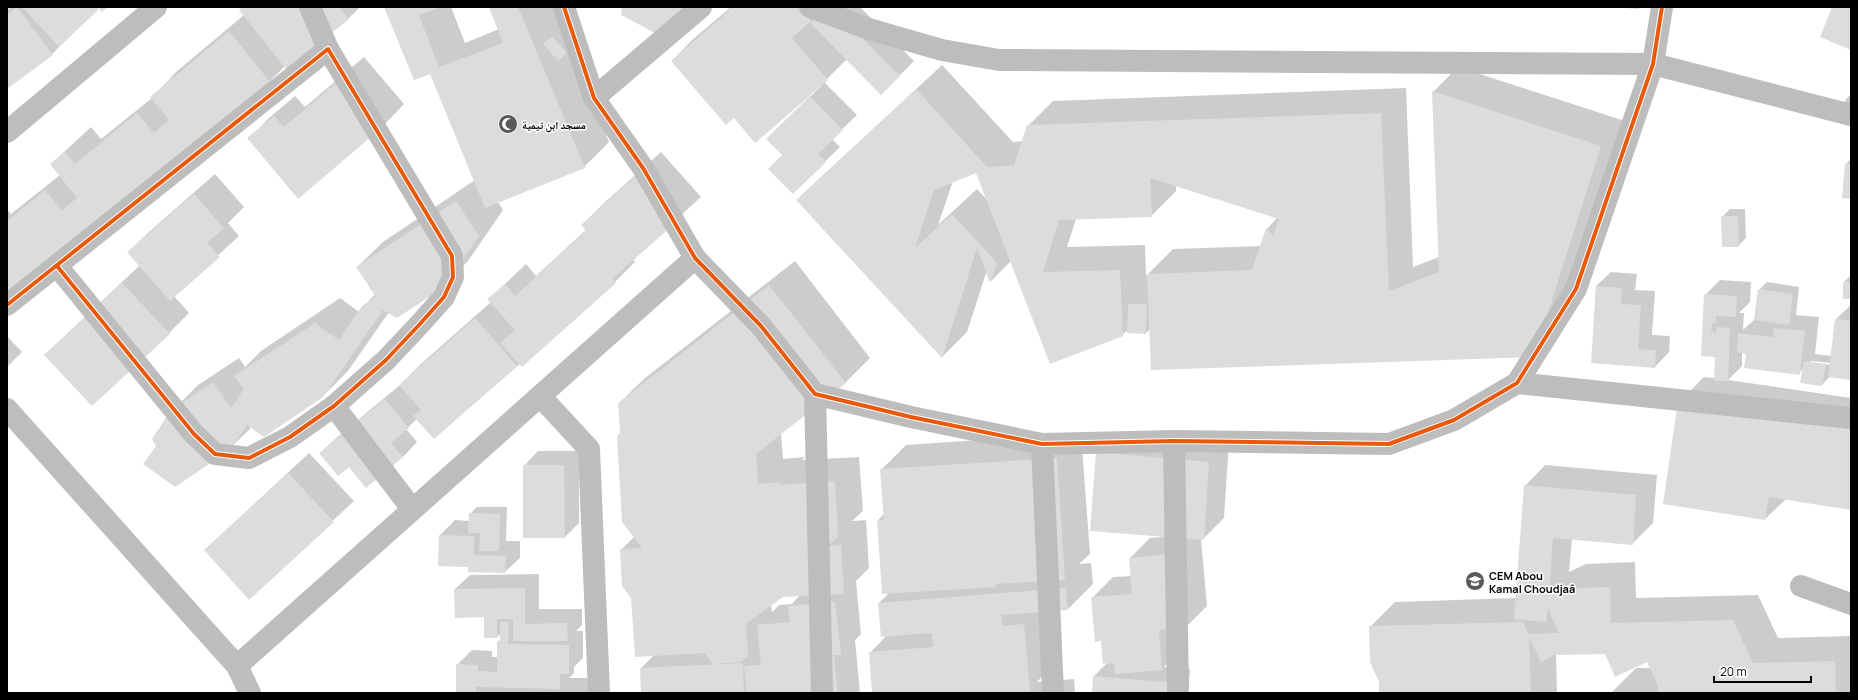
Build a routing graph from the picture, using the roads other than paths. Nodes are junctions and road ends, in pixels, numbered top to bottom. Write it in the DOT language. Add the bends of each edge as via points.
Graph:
graph roads {
  1 [pos="156,7"];
  2 [pos="310,7"];
  3 [pos="564,7"];
  4 [pos="701,7"];
  5 [pos="810,7"];
  6 [pos="1662,7"];
  7 [pos="328,49"];
  8 [pos="1654,64"];
  9 [pos="594,98"];
  10 [pos="1851,115"];
  11 [pos="7,132"];
  12 [pos="695,258"];
  13 [pos="57,266"];
  14 [pos="7,305"];
  15 [pos="1517,383"];
  16 [pos="815,394"];
  17 [pos="540,396"];
  18 [pos="334,406"];
  19 [pos="7,409"];
  20 [pos="1851,418"];
  21 [pos="1174,442"];
  22 [pos="1042,444"];
  23 [pos="412,508"];
  24 [pos="1801,586"];
  25 [pos="1851,604"];
  26 [pos="236,666"];
  27 [pos="250,693"];
  28 [pos="599,693"];
  29 [pos="822,693"];
  30 [pos="1053,693"];
  31 [pos="1178,693"];
  1 -- 11 [label="street"];
  2 -- 7 [label="street"];
  3 -- 9 [label="street"];
  4 -- 9 [label="street"];
  5 -- 8 [label="street" via="869,29 942,50 999,60"];
  6 -- 8 [label="street"];
  7 -- 13 [label="street"];
  7 -- 18 [label="street" via="452,256 453,277 444,297 419,325 386,360"];
  8 -- 10 [label="street"];
  8 -- 15 [label="street" via="1576,289"];
  9 -- 12 [label="street" via="643,168"];
  12 -- 16 [label="street" via="761,326"];
  12 -- 17 [label="street"];
  13 -- 14 [label="street"];
  13 -- 18 [label="street" via="194,434 215,454 248,458 290,437"];
  15 -- 20 [label="street"];
  15 -- 21 [label="street" via="1454,420 1389,444"];
  16 -- 22 [label="street"];
  16 -- 29 [label="street"];
  17 -- 23 [label="street"];
  17 -- 28 [label="street" via="589,449"];
  18 -- 23 [label="street"];
  19 -- 26 [label="street"];
  21 -- 22 [label="street"];
  21 -- 31 [label="street"];
  22 -- 30 [label="street"];
  23 -- 26 [label="street"];
  24 -- 25 [label="street"];
  26 -- 27 [label="street"];
}
